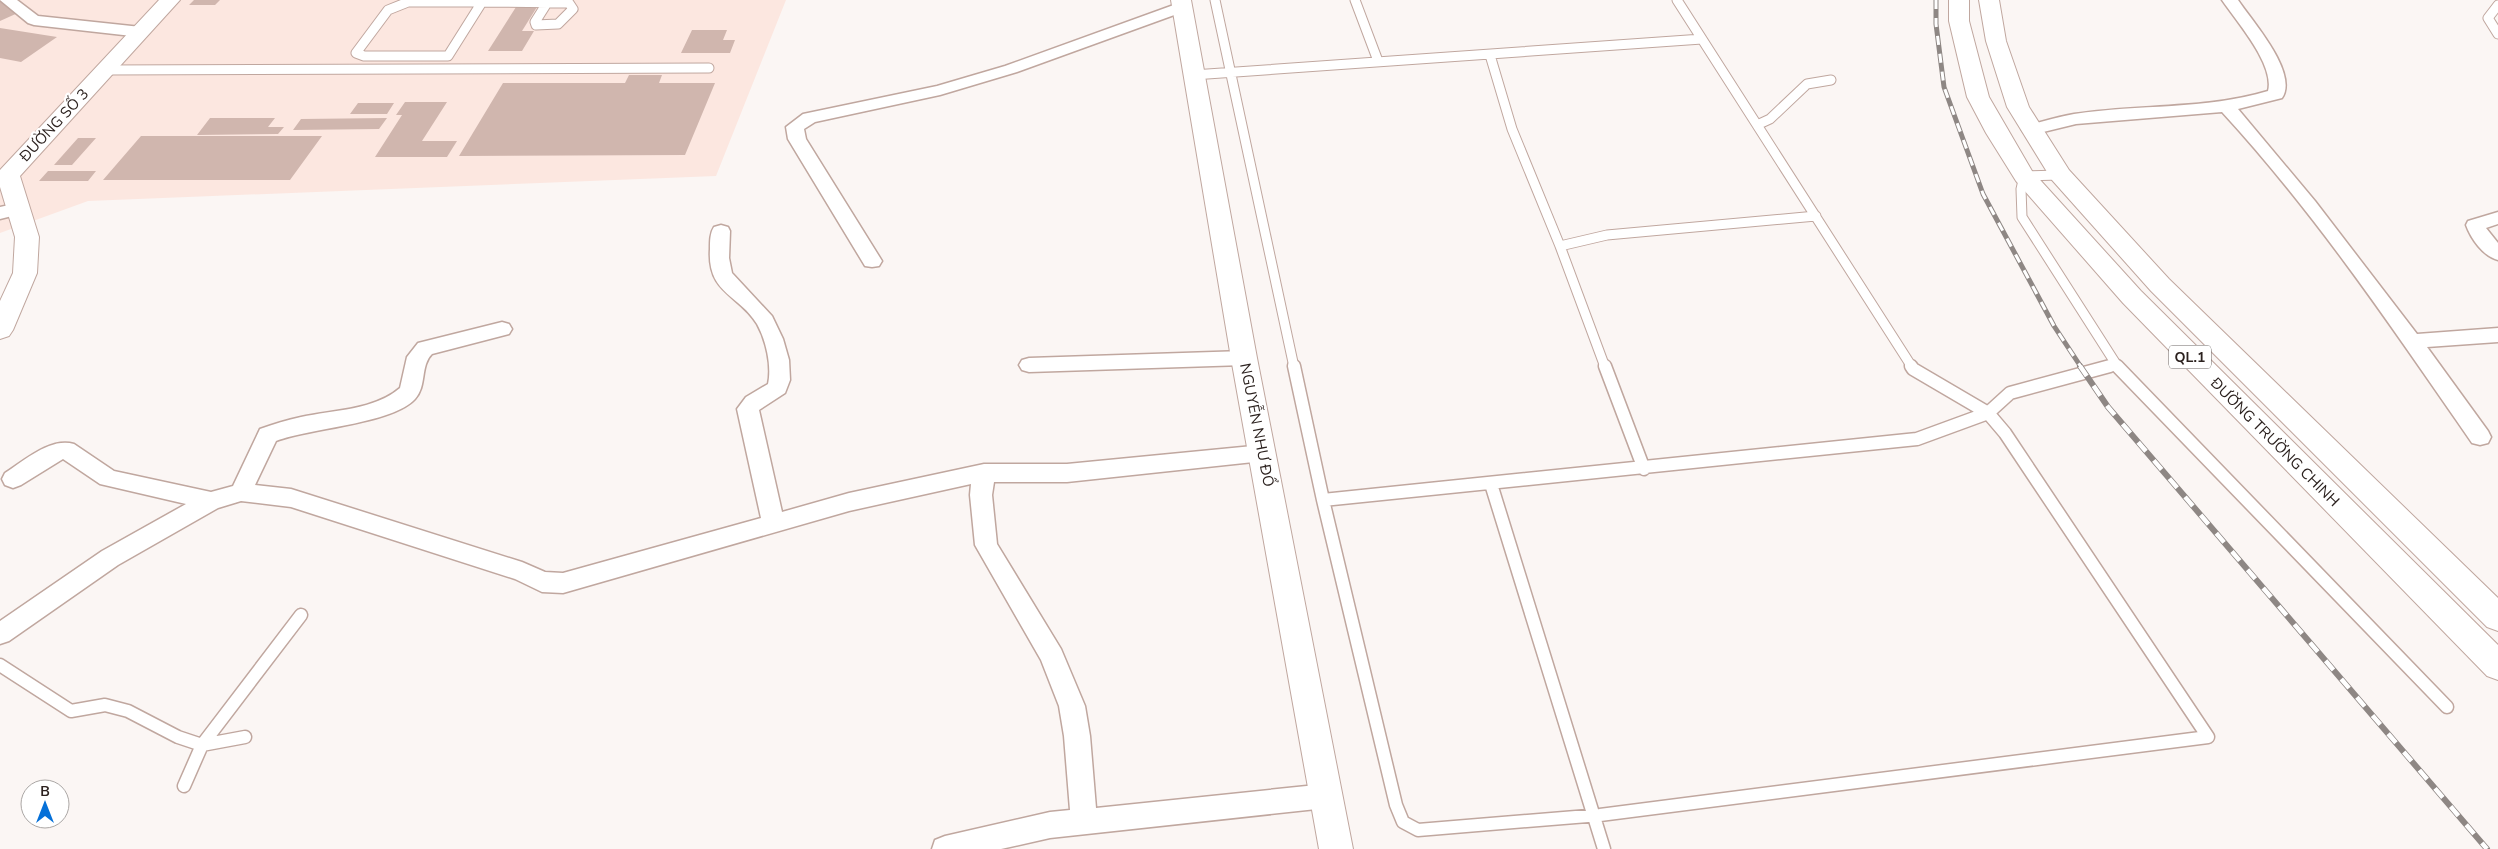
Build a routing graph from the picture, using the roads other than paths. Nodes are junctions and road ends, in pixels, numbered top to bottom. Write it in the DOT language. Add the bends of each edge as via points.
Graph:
graph roads {
  1 [pos="7,0"];
  2 [pos="170,0"];
  3 [pos="1215,0"];
  4 [pos="1355,0"];
  5 [pos="1677,0"];
  6 [pos="1959,0"];
  7 [pos="1989,0"];
  8 [pos="2230,0"];
  9 [pos="483,2"];
  10 [pos="547,3"];
  11 [pos="1182,3"];
  12 [pos="2498,5"];
  13 [pos="141,32"];
  14 [pos="2498,34"];
  15 [pos="1702,39"];
  16 [pos="1490,55"];
  17 [pos="1378,61"];
  18 [pos="709,68"];
  19 [pos="105,70"];
  20 [pos="1230,72"];
  21 [pos="1193,74"];
  22 [pos="1831,80"];
  23 [pos="2226,107"];
  24 [pos="1757,125"];
  25 [pos="2031,130"];
  26 [pos="2060,175"];
  27 [pos="2024,176"];
  28 [pos="9,211"];
  29 [pos="1816,216"];
  30 [pos="2498,218"];
  31 [pos="721,230"];
  32 [pos="1560,246"];
  33 [pos="2498,254"];
  34 [pos="872,261"];
  35 [pos="502,329"];
  36 [pos="0,330"];
  37 [pos="2498,335"];
  38 [pos="2413,342"];
  39 [pos="1244,358"];
  40 [pos="2116,364"];
  41 [pos="1029,365"];
  42 [pos="1988,413"];
  43 [pos="2480,436"];
  44 [pos="1263,454"];
  45 [pos="1644,468"];
  46 [pos="984,473"];
  47 [pos="13,479"];
  48 [pos="1491,484"];
  49 [pos="242,492"];
  50 [pos="1323,500"];
  51 [pos="211,501"];
  52 [pos="774,524"];
  53 [pos="301,616"];
  54 [pos="2498,618"];
  55 [pos="0,634"];
  56 [pos="0,665"];
  57 [pos="2498,666"];
  58 [pos="2447,707"];
  59 [pos="245,737"];
  60 [pos="202,745"];
  61 [pos="184,786"];
  62 [pos="1326,796"];
  63 [pos="1594,816"];
  64 [pos="1084,822"];
  65 [pos="945,849"];
  66 [pos="1336,849"];
  67 [pos="1604,849"];
  1 -- 13 [label="street" via="34,20"];
  2 -- 13 [label="main road, ĐƯỜNG SỐ 3"];
  3 -- 20 [label="lane"];
  4 -- 17 [label="lane"];
  5 -- 15 [label="lane"];
  6 -- 27 [label="main road, ĐƯỜNG TRƯỜNG CHINH / QL.1" via="1967,59 1978,97"];
  7 -- 25 [label="main road, ĐƯỜNG TRƯỜNG CHINH / QL.1" via="2004,71"];
  8 -- 23 [label="street" via="2276,67 2279,82 2276,94"];
  9 -- 9 [label="lane" via="448,56 364,56 356,53 388,10 399,4"];
  9 -- 10 [label="lane"];
  11 -- 21 [label="main road, NGUYỄN NHƯ ĐỔ"];
  11 -- 34 [label="street" via="1011,69 940,90 800,122 795,127 797,139"];
  12 -- 14 [label="lane" via="2488,18"];
  13 -- 19 [label="main road, ĐƯỜNG SỐ 3"];
  15 -- 16 [label="lane"];
  15 -- 24 [label="lane"];
  16 -- 17 [label="lane"];
  16 -- 32 [label="lane" via="1512,128"];
  17 -- 20 [label="lane"];
  18 -- 19 [label="lane"];
  19 -- 28 [label="main road, ĐƯỜNG SỐ 3" via="8,175"];
  20 -- 21 [label="lane"];
  20 -- 50 [label="lane"];
  21 -- 39 [label="main road, NGUYỄN NHƯ ĐỔ"];
  22 -- 24 [label="lane" via="1807,84 1770,119"];
  23 -- 25 [label="street" via="2074,119"];
  23 -- 38 [label="street" via="2249,130 2325,225"];
  24 -- 29 [label="lane"];
  25 -- 26 [label="main road, ĐƯỜNG TRƯỜNG CHINH / QL.1"];
  26 -- 27 [label="lane"];
  26 -- 54 [label="main road, ĐƯỜNG TRƯỜNG CHINH / QL.1" via="2160,285"];
  27 -- 40 [label="lane" via="2022,217"];
  27 -- 57 [label="main road, ĐƯỜNG TRƯỜNG CHINH / QL.1" via="2132,297"];
  28 -- 36 [label="main road, ĐƯỜNG SỐ 3" via="28,237 25,273"];
  29 -- 32 [label="lane" via="1607,235"];
  29 -- 42 [label="lane" via="1913,369"];
  30 -- 33 [label="street" via="2474,225 2479,235"];
  31 -- 52 [label="street" via="721,272 766,321 778,352 778,388 748,409"];
  32 -- 45 [label="lane"];
  35 -- 49 [label="street" via="425,348 417,357 416,374 408,393 392,404 283,428 268,435"];
  37 -- 38 [label="street"];
  38 -- 43 [label="street"];
  39 -- 41 [label="street"];
  39 -- 44 [label="main road, NGUYỄN NHƯ ĐỔ"];
  40 -- 42 [label="lane" via="2010,393"];
  40 -- 58 [label="lane"];
  42 -- 45 [label="lane" via="1917,439"];
  42 -- 63 [label="lane" via="2005,433 2208,736"];
  44 -- 46 [label="street" via="1067,473"];
  44 -- 62 [label="main road, NGUYỄN NHƯ ĐỔ"];
  45 -- 48 [label="lane"];
  46 -- 52 [label="street" via="849,502"];
  46 -- 64 [label="street" via="981,495 986,545 1052,656 1072,706"];
  47 -- 51 [label="street" via="53,452 66,450 108,478"];
  48 -- 50 [label="lane"];
  48 -- 63 [label="lane"];
  49 -- 51 [label="street"];
  49 -- 52 [label="street" via="291,498 522,572 542,582 563,583"];
  50 -- 63 [label="lane" via="1396,805 1403,822 1418,830"];
  51 -- 55 [label="street" via="110,558"];
  53 -- 60 [label="lane"];
  56 -- 60 [label="lane" via="71,711 105,705 128,711"];
  59 -- 60 [label="lane"];
  60 -- 61 [label="lane"];
  62 -- 64 [label="street"];
  62 -- 66 [label="main road, NGUYỄN NHƯ ĐỔ"];
  63 -- 67 [label="lane"];
  64 -- 65 [label="street" via="1050,825"];
}
